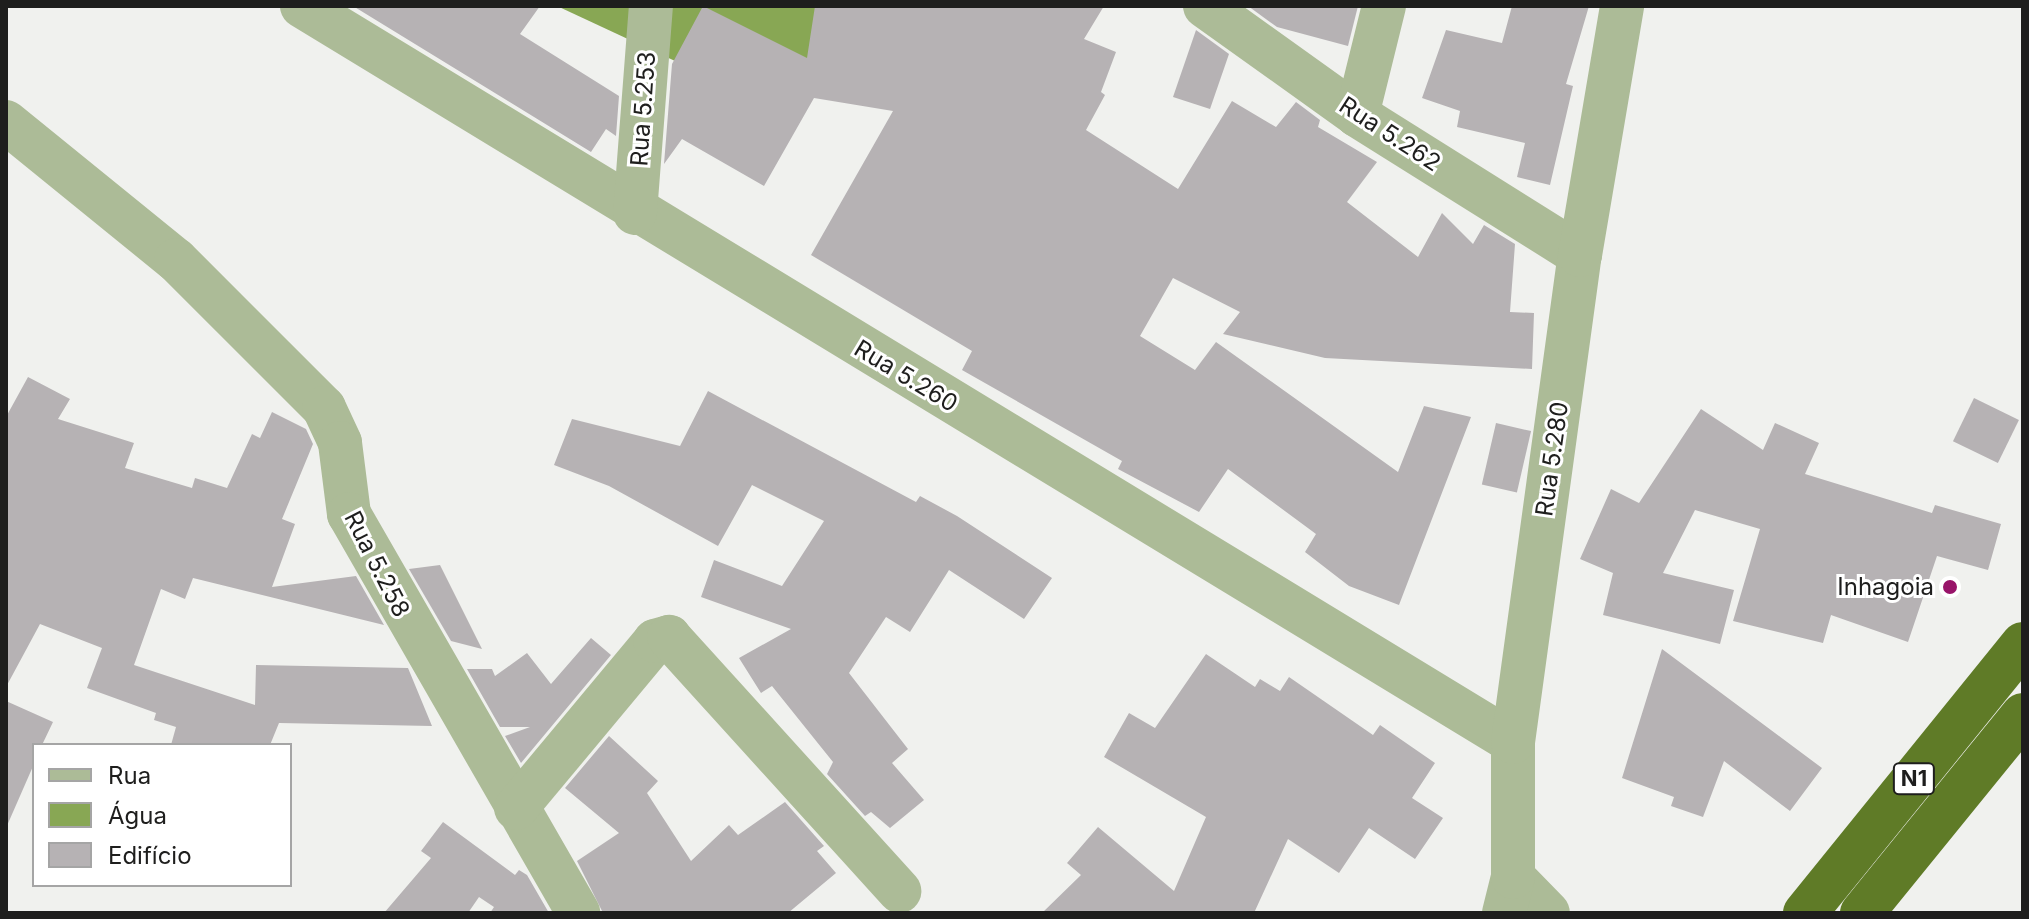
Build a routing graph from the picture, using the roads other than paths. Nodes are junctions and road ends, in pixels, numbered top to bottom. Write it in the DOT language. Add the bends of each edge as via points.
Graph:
graph roads {
  1 [pos="302,6"];
  2 [pos="651,6"];
  3 [pos="1205,6"];
  4 [pos="1384,6"];
  5 [pos="1622,6"];
  6 [pos="1357,115"];
  7 [pos="6,122"];
  8 [pos="635,213"];
  9 [pos="1580,255"];
  10 [pos="2023,644"];
  11 [pos="2023,715"];
  12 [pos="1513,742"];
  13 [pos="516,808"];
  14 [pos="899,891"];
  15 [pos="1508,895"];
  16 [pos="578,913"];
  17 [pos="1548,913"];
  18 [pos="1805,913"];
  19 [pos="1862,913"];
  1 -- 8 [label="street, Rua 5.260"];
  2 -- 8 [label="street, Rua 5.253"];
  3 -- 6 [label="street, Rua 5.262"];
  4 -- 6 [label="street"];
  5 -- 9 [label="street, Rua 5.280"];
  6 -- 9 [label="street, Rua 5.262"];
  7 -- 13 [label="street, Rua 5.258" via="176,260 324,408 340,443 349,514"];
  8 -- 12 [label="street, Rua 5.260"];
  9 -- 12 [label="street, Rua 5.280"];
  10 -- 18 [label="highway, N1"];
  11 -- 19 [label="highway, N1"];
  12 -- 15 [label="street, Rua 5.280"];
  13 -- 14 [label="street" via="655,641 669,637"];
  13 -- 16 [label="street, Rua 5.258"];
  15 -- 17 [label="street"];
}
